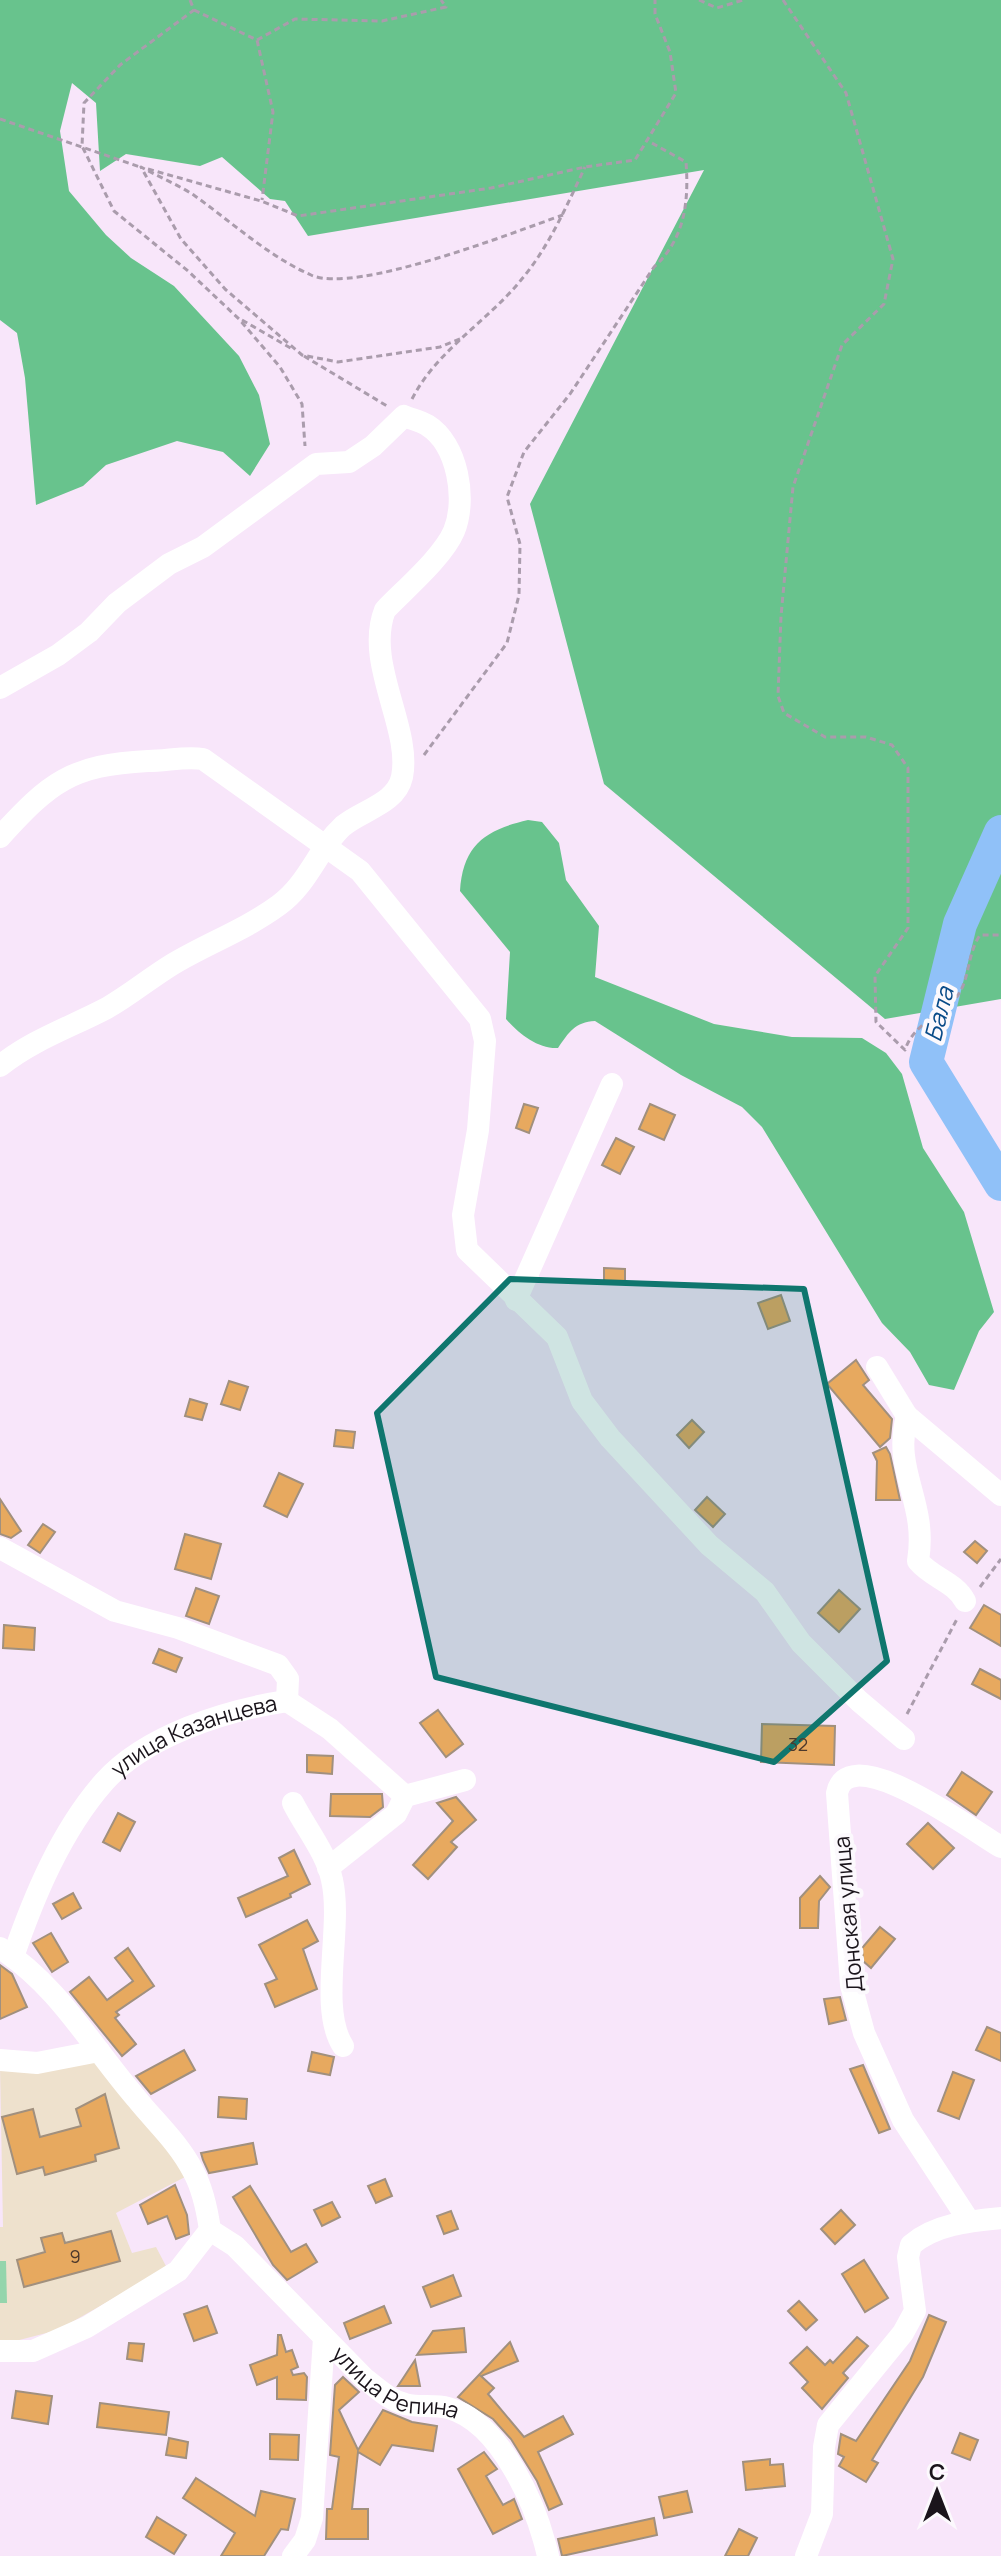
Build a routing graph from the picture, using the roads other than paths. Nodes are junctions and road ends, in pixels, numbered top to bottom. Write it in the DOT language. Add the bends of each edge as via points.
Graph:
graph roads {
  1 [pos="0,688"];
  2 [pos="0,837"];
  3 [pos="326,843"];
  4 [pos="0,1066"];
  5 [pos="612,1084"];
  6 [pos="516,1300"];
  7 [pos="877,1367"];
  8 [pos="907,1416"];
  9 [pos="1001,1495"];
  10 [pos="0,1548"];
  11 [pos="965,1601"];
  12 [pos="287,1701"];
  13 [pos="904,1739"];
  14 [pos="465,1780"];
  15 [pos="405,1796"];
  16 [pos="293,1803"];
  17 [pos="1001,1847"];
  18 [pos="328,1868"];
  19 [pos="7,1952"];
  20 [pos="343,2046"];
  21 [pos="99,2051"];
  22 [pos="0,2060"];
  23 [pos="1001,2218"];
  24 [pos="969,2221"];
  25 [pos="210,2230"];
  26 [pos="324,2338"];
  27 [pos="0,2351"];
  28 [pos="293,2556"];
  29 [pos="548,2556"];
  30 [pos="806,2556"];
  1 -- 3 [label="street" via="58,655 169,564 203,547 316,464 349,462 404,416 429,426 447,447 461,507 453,533 385,610 379,625 402,778 381,806 347,823"];
  2 -- 3 [label="street" via="41,792 66,777 121,762 191,757 203,759 288,823"];
  3 -- 4 [label="street" via="309,877 272,910"];
  3 -- 6 [label="street" via="360,871 480,1019 484,1056 464,1238 467,1250"];
  5 -- 6 [label="street"];
  6 -- 13 [label="street" via="557,1337 582,1401 610,1438 709,1545 765,1592 801,1643"];
  7 -- 8 [label="street"];
  8 -- 9 [label="street"];
  8 -- 11 [label="street" via="902,1459 922,1530 918,1561 958,1589"];
  10 -- 12 [label="street, улица Казанцева" via="115,1611 278,1665 288,1679"];
  12 -- 15 [label="street" via="330,1729"];
  12 -- 19 [label="street, улица Казанцева" via="255,1705 189,1729 134,1757 105,1781 71,1827"];
  14 -- 15 [label="street"];
  15 -- 18 [label="street" via="396,1814"];
  16 -- 18 [label="street"];
  17 -- 24 [label="street, Донская улица" via="926,1798 859,1775 839,1782 851,1985 864,2033 903,2120"];
  18 -- 20 [label="street" via="336,1937 334,2024"];
  19 -- 21 [label="street, улица Казанцева" via="61,2000"];
  21 -- 22 [label="street" via="37,2063"];
  21 -- 25 [label="street, улица Казанцева" via="170,2134 193,2171"];
  23 -- 24 [label="street"];
  24 -- 30 [label="street" via="911,2245 915,2311 828,2425 822,2514"];
  25 -- 26 [label="street, улица Репина" via="235,2246"];
  25 -- 27 [label="street" via="178,2271 87,2327 33,2351"];
  26 -- 28 [label="street" via="312,2518"];
  26 -- 29 [label="street, улица Репина" via="386,2396 407,2405 450,2408 481,2425 497,2441 516,2477"];
}
